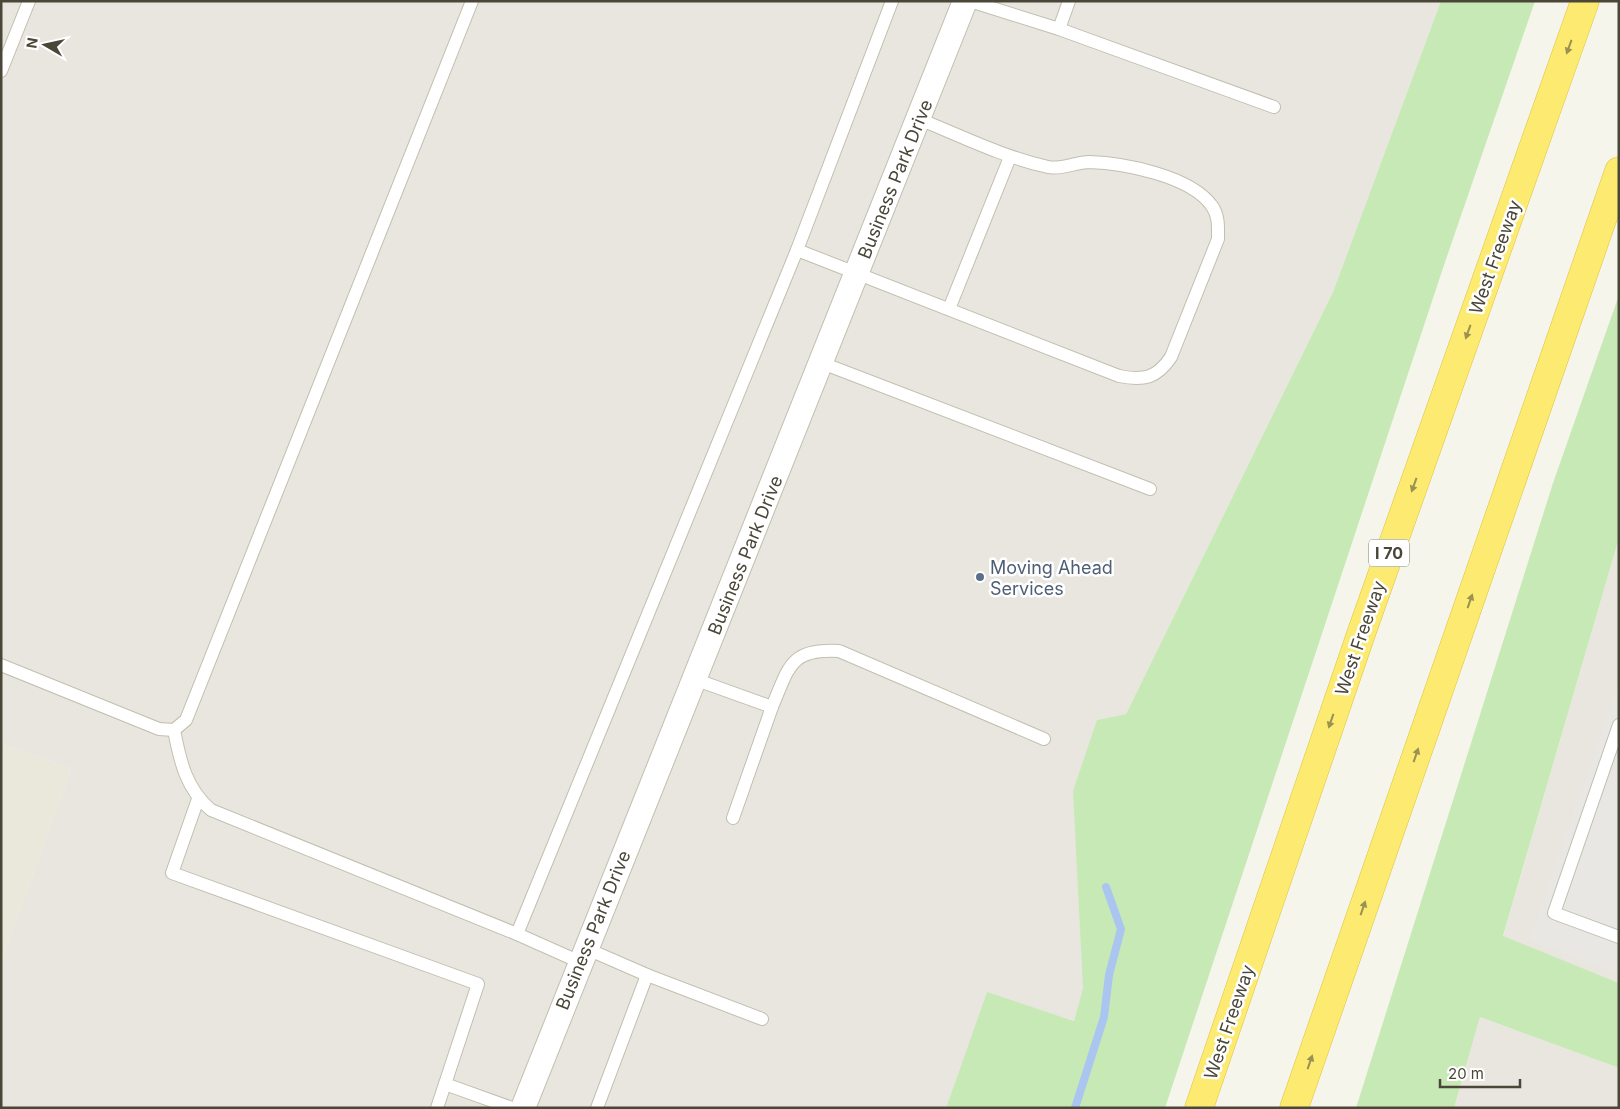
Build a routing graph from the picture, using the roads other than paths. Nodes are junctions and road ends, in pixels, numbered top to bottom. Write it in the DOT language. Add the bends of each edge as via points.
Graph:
graph roads {
  1 [pos="30,1"];
  2 [pos="472,1"];
  3 [pos="892,1"];
  4 [pos="965,1"];
  5 [pos="970,1"];
  6 [pos="1070,1"];
  7 [pos="1585,1"];
  8 [pos="1059,29"];
  9 [pos="1,71"];
  10 [pos="1274,107"];
  11 [pos="919,119"];
  12 [pos="1010,157"];
  13 [pos="1619,172"];
  14 [pos="798,250"];
  15 [pos="857,274"];
  16 [pos="948,309"];
  17 [pos="822,362"];
  18 [pos="1150,489"];
  19 [pos="1,665"];
  20 [pos="694,679"];
  21 [pos="772,706"];
  22 [pos="1619,725"];
  23 [pos="174,730"];
  24 [pos="1044,739"];
  25 [pos="198,798"];
  26 [pos="733,818"];
  27 [pos="517,934"];
  28 [pos="1619,938"];
  29 [pos="583,955"];
  30 [pos="647,975"];
  31 [pos="762,1019"];
  32 [pos="445,1084"];
  33 [pos="437,1108"];
  34 [pos="512,1108"];
  35 [pos="523,1108"];
  36 [pos="596,1108"];
  37 [pos="1200,1108"];
  38 [pos="1294,1108"];
  1 -- 9 [label="lane"];
  2 -- 23 [label="lane" via="186,720"];
  3 -- 14 [label="lane"];
  4 -- 11 [label="street, Business Park Drive"];
  5 -- 8 [label="lane"];
  6 -- 8 [label="lane"];
  7 -- 37 [label="highway, West Freeway / I 70, one-way" via="1361,634"];
  8 -- 10 [label="lane"];
  11 -- 12 [label="lane"];
  11 -- 15 [label="street, Business Park Drive"];
  12 -- 16 [label="lane"];
  12 -- 16 [label="lane" via="1050,168 1088,162 1128,166 1201,192 1213,208 1218,222 1218,239 1172,357 1162,370 1151,376 1135,379 1119,376"];
  38 -- 13 [label="highway, one-way"];
  14 -- 15 [label="lane"];
  14 -- 27 [label="lane"];
  15 -- 16 [label="lane"];
  15 -- 17 [label="street, Business Park Drive"];
  17 -- 18 [label="lane"];
  17 -- 20 [label="street, Business Park Drive"];
  19 -- 23 [label="lane" via="160,729"];
  20 -- 21 [label="lane"];
  20 -- 29 [label="street, Business Park Drive"];
  21 -- 24 [label="lane" via="791,662 807,653 839,651"];
  21 -- 26 [label="lane"];
  22 -- 28 [label="lane" via="1554,912"];
  23 -- 25 [label="lane" via="182,770"];
  25 -- 27 [label="lane" via="212,810"];
  25 -- 32 [label="lane" via="172,873 478,984"];
  27 -- 29 [label="lane"];
  29 -- 30 [label="lane"];
  29 -- 35 [label="street, Business Park Drive"];
  30 -- 31 [label="lane"];
  30 -- 36 [label="lane"];
  32 -- 33 [label="lane"];
  32 -- 34 [label="lane"];
}
